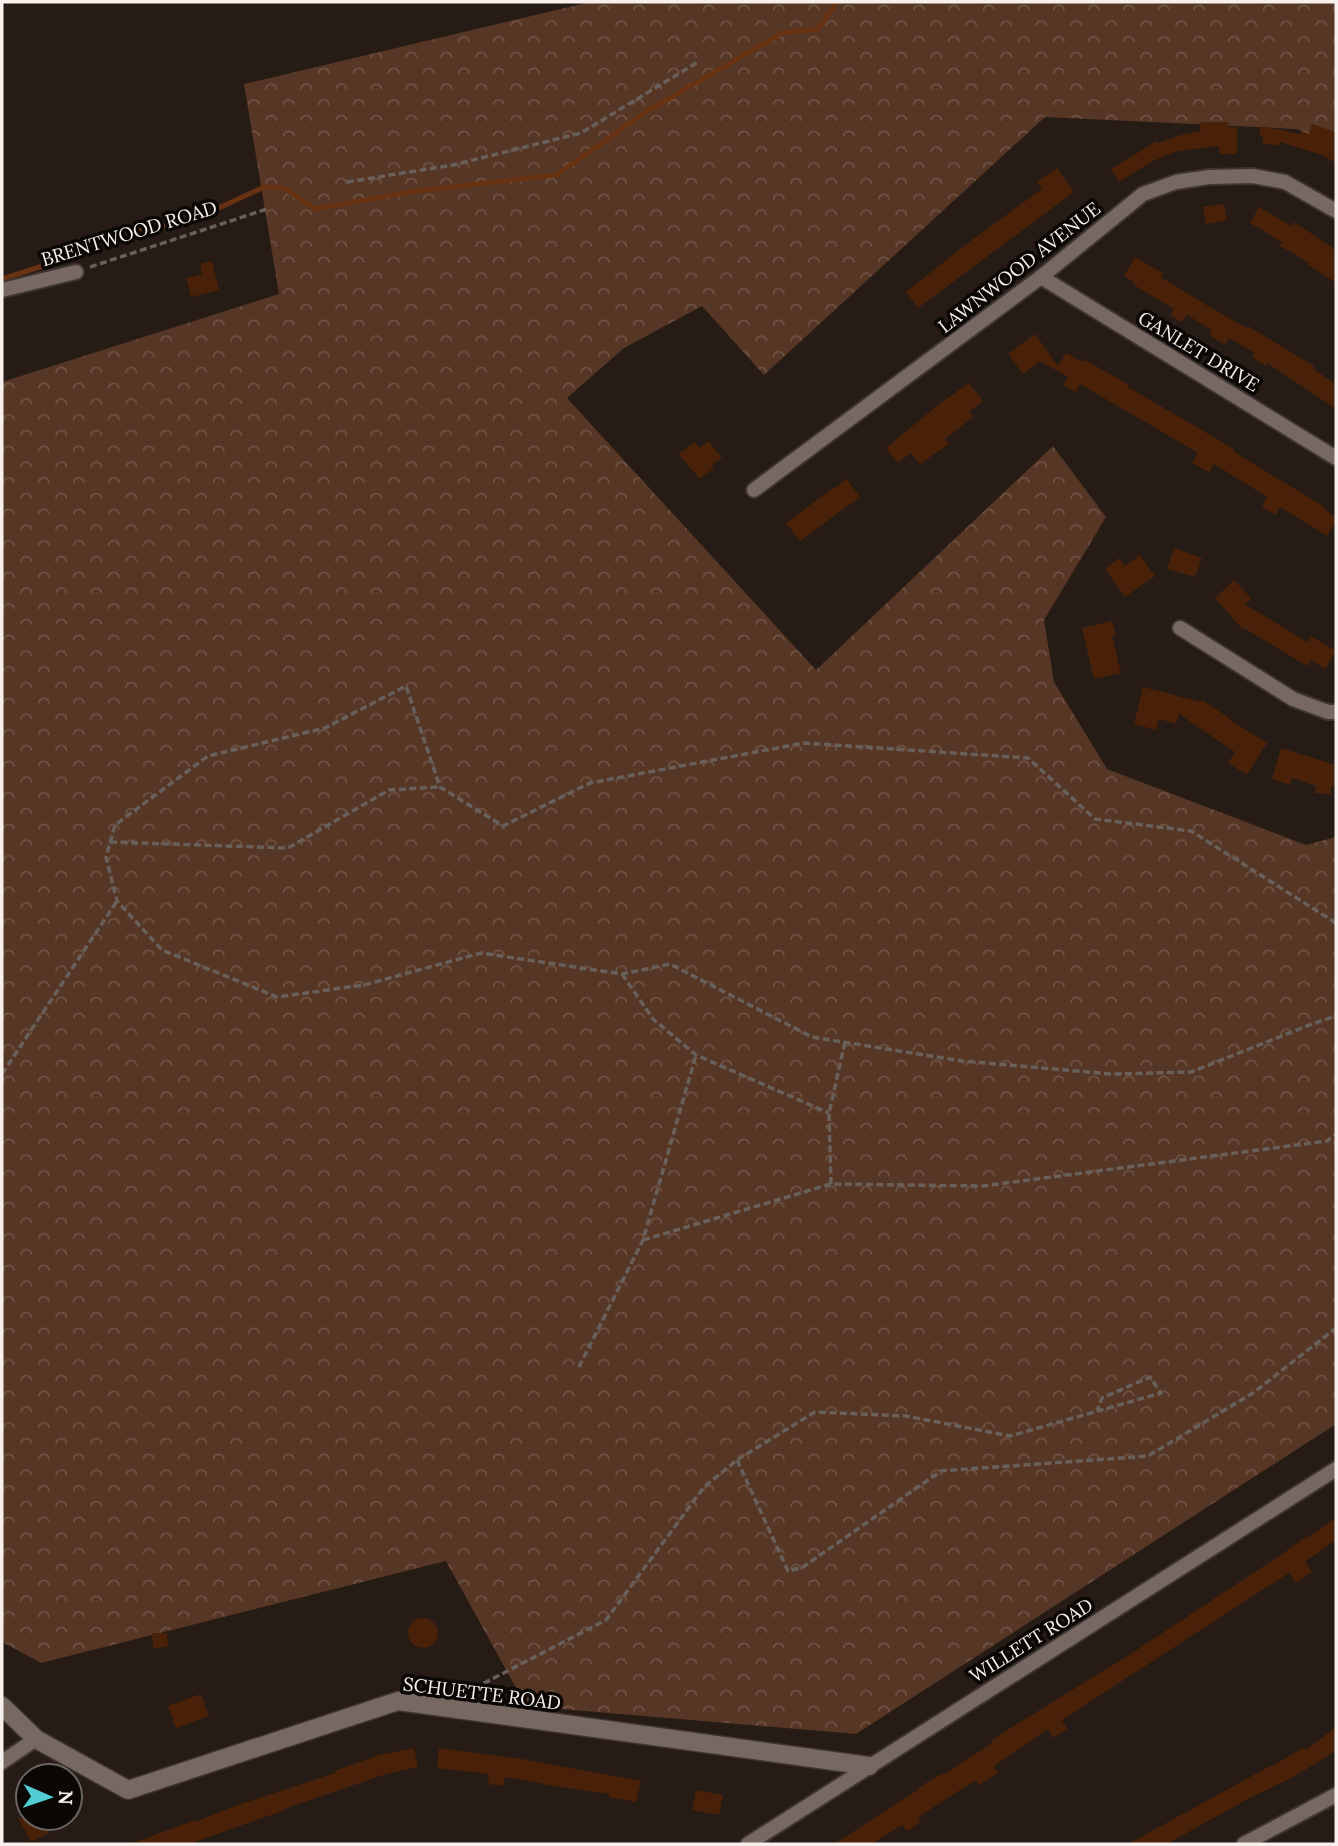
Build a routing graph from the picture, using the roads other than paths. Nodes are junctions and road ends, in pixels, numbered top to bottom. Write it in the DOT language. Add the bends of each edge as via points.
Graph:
graph roads {
  1 [pos="1336,211"];
  2 [pos="76,272"];
  3 [pos="1041,277"];
  4 [pos="2,290"];
  5 [pos="1336,458"];
  6 [pos="754,490"];
  7 [pos="1180,628"];
  8 [pos="1336,712"];
  9 [pos="1336,1469"];
  10 [pos="2,1706"];
  11 [pos="36,1739"];
  12 [pos="2,1762"];
  13 [pos="869,1766"];
  14 [pos="1336,1795"];
  15 [pos="748,1844"];
  16 [pos="1244,1844"];
  1 -- 3 [label="street, LAWNWOOD AVENUE" via="1285,182 1253,176 1176,182 1143,194"];
  2 -- 4 [label="street, BRENTWOOD ROAD"];
  3 -- 5 [label="street, GANLET DRIVE"];
  3 -- 6 [label="street, LAWNWOOD AVENUE"];
  7 -- 8 [label="street" via="1293,699"];
  9 -- 13 [label="street, WILLETT ROAD"];
  10 -- 11 [label="street, SCHUETTE ROAD"];
  11 -- 12 [label="street"];
  11 -- 13 [label="street, SCHUETTE ROAD" via="128,1790 398,1701"];
  13 -- 15 [label="street, WILLETT ROAD"];
  14 -- 16 [label="street"];
}
